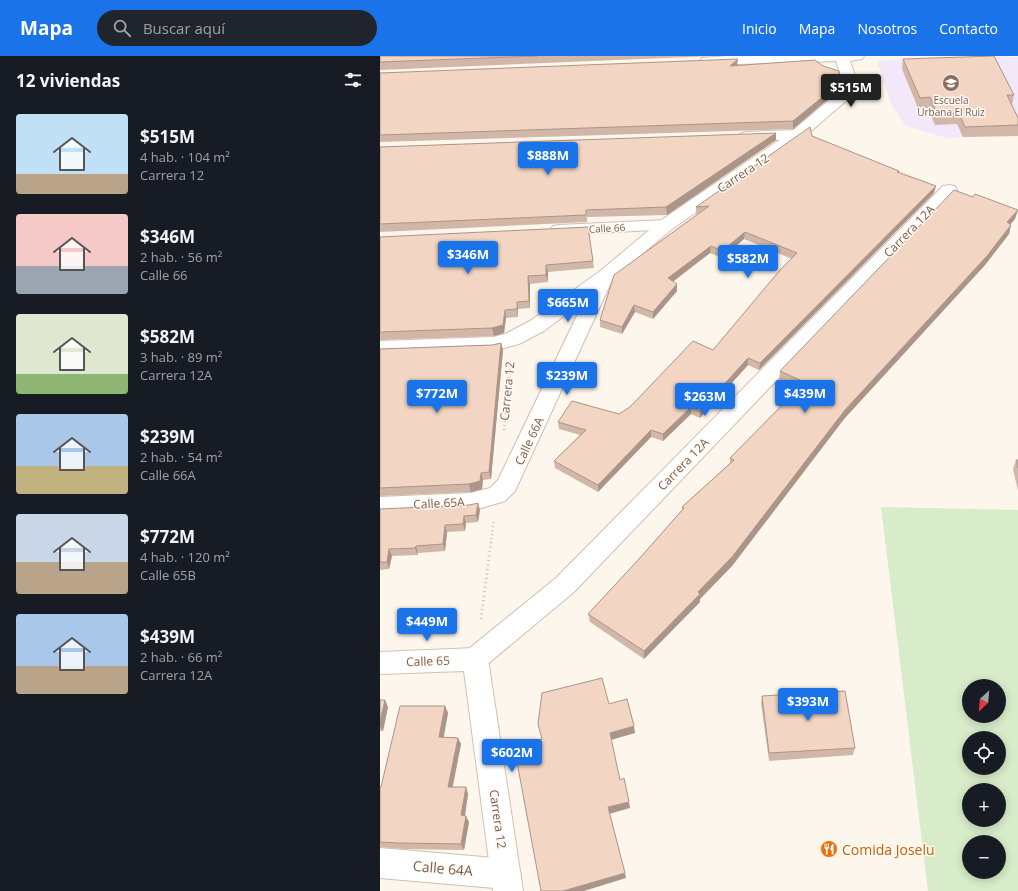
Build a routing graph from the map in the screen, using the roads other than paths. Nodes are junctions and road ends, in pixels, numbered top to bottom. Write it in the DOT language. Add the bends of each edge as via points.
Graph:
graph roads {
  1 [pos="841,56"];
  2 [pos="857,56"];
  3 [pos="691,62"];
  4 [pos="797,135"];
  5 [pos="734,137"];
  6 [pos="949,190"];
  7 [pos="666,225"];
  8 [pos="539,231"];
  9 [pos="605,276"];
  10 [pos="380,348"];
  11 [pos="497,495"];
  12 [pos="380,506"];
  13 [pos="475,659"];
  14 [pos="380,663"];
  15 [pos="380,863"];
  16 [pos="507,882"];
  1 -- 2 [label="street"];
  1 -- 3 [label="street"];
  1 -- 4 [label="street, Carrera 12" via="849,79 842,98"];
  4 -- 5 [label="street"];
  4 -- 7 [label="street, Carrera 12"];
  6 -- 13 [label="street, Carrera 12A" via="565,585"];
  7 -- 8 [label="street, Calle 66"];
  7 -- 9 [label="street, Carrera 12"];
  9 -- 10 [label="street, Carrera 12" via="537,326 512,339 474,346"];
  9 -- 11 [label="street, Calle 66A" via="508,485"];
  11 -- 12 [label="street, Calle 65A" via="470,502"];
  13 -- 14 [label="street, Calle 65"];
  13 -- 16 [label="street, Carrera 12"];
  15 -- 16 [label="street, Calle 64A"];
}
